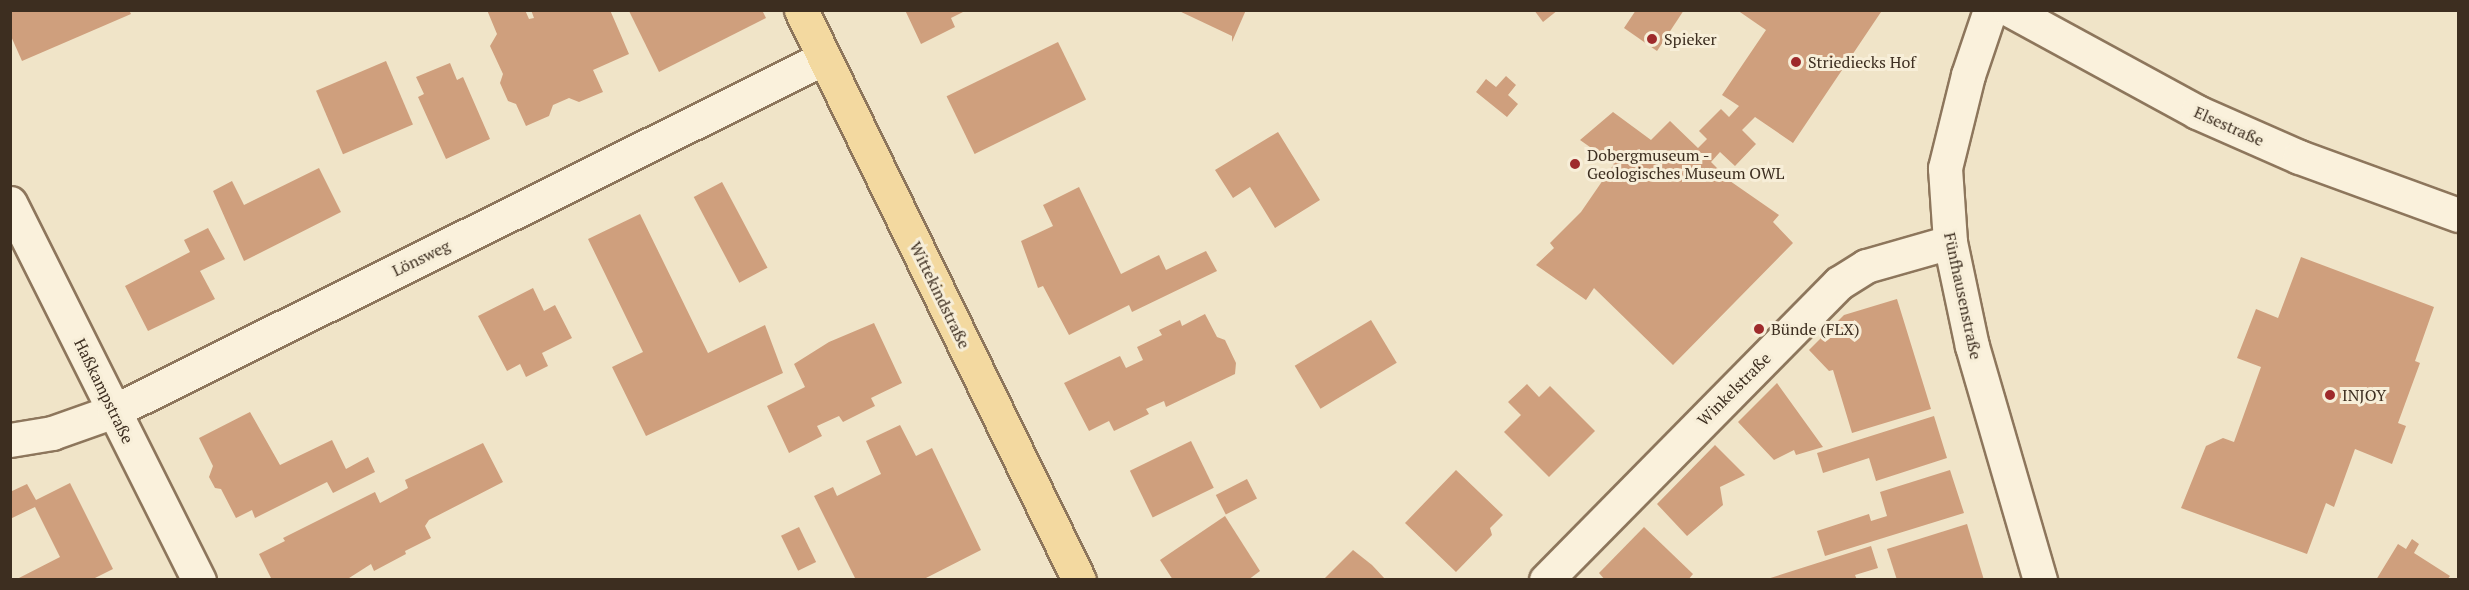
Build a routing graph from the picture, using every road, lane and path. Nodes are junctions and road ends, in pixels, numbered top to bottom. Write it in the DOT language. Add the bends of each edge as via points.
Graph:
graph roads {
  1 [pos="801,10"];
  2 [pos="1990,10"];
  3 [pos="2010,10"];
  4 [pos="824,58"];
  5 [pos="10,203"];
  6 [pos="2458,215"];
  7 [pos="1950,242"];
  8 [pos="114,411"];
  9 [pos="10,440"];
  10 [pos="199,579"];
  11 [pos="1079,579"];
  12 [pos="1546,579"];
  13 [pos="2040,579"];
  1 -- 4 [label="main road, Wittekindstraße"];
  2 -- 7 [label="street, Fünfhausenstraße" via="1968,75 1945,168"];
  3 -- 6 [label="street, Elsestraße" via="2197,112 2299,158"];
  4 -- 8 [label="street, Lönsweg"];
  4 -- 11 [label="main road, Wittekindstraße"];
  5 -- 8 [label="street, Haßkampstraße"];
  7 -- 12 [label="street, Winkelstraße" via="1866,266 1839,284"];
  7 -- 13 [label="street, Fünfhausenstraße" via="1972,346"];
  8 -- 9 [label="street, Lönsweg" via="52,433"];
  8 -- 10 [label="street, Haßkampstraße"];
}
